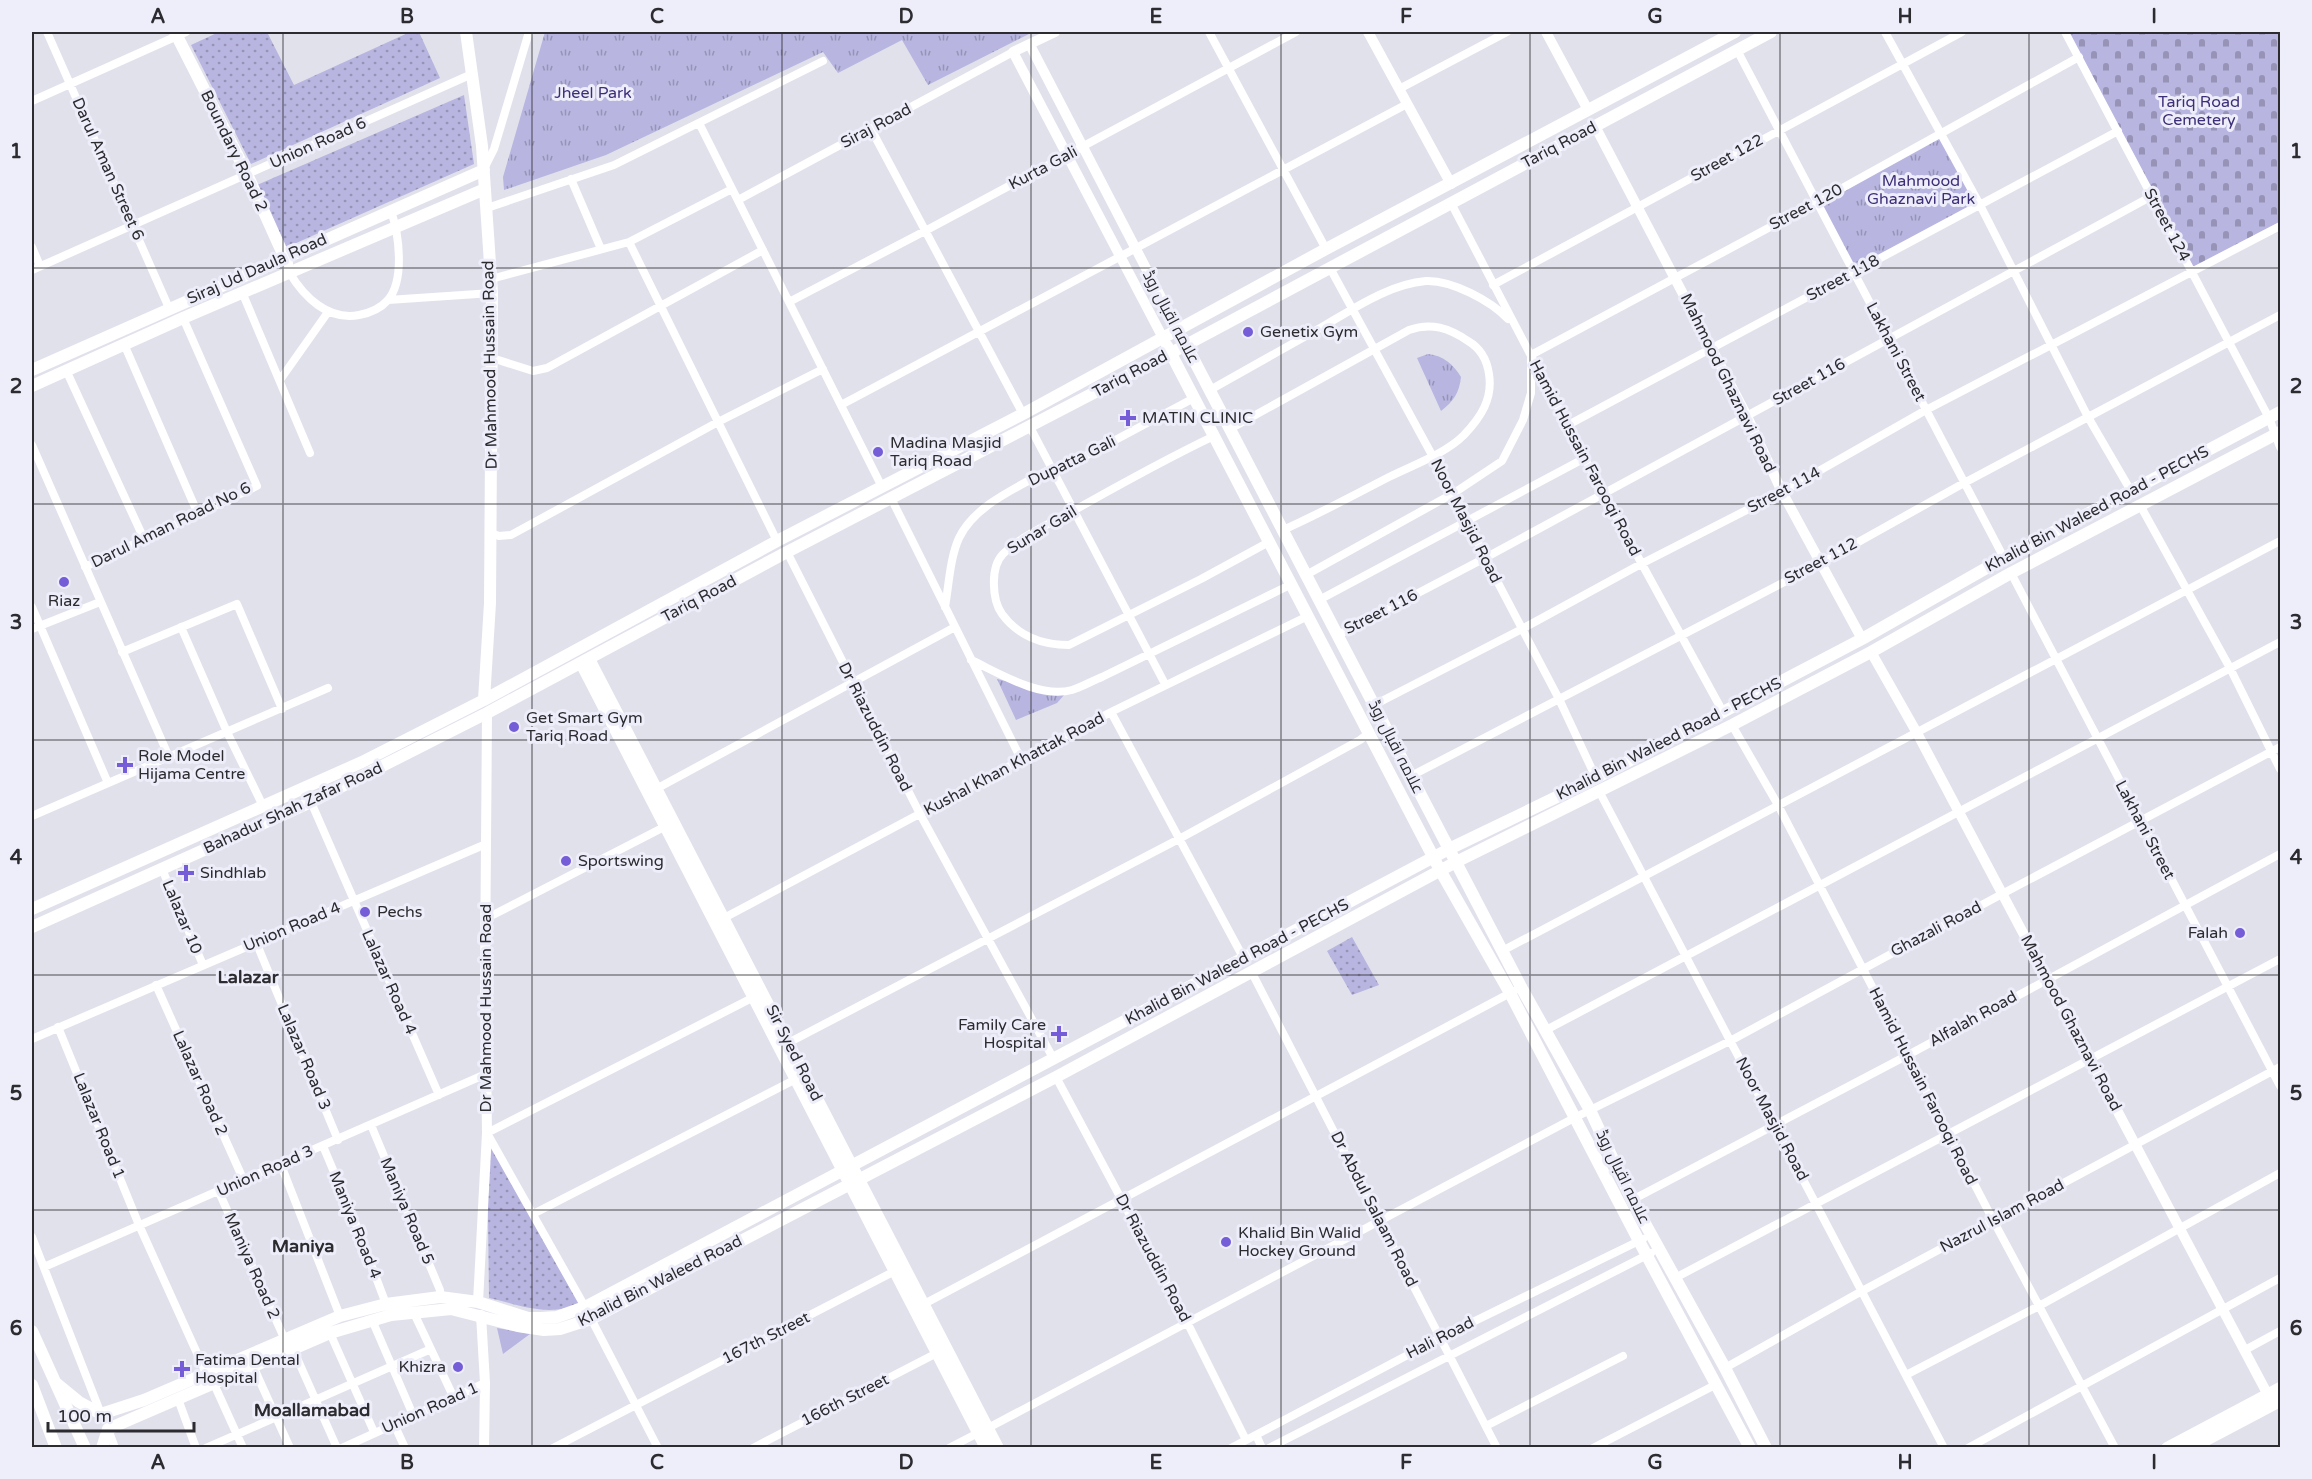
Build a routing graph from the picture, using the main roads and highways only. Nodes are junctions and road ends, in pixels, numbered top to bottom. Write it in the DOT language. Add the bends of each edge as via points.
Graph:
graph roads {
  1 [pos="466,32"];
  2 [pos="1771,32"];
  3 [pos="179,33"];
  4 [pos="1731,33"];
  5 [pos="484,170"];
  6 [pos="485,189"];
  7 [pos="285,257"];
  8 [pos="289,272"];
  9 [pos="1178,330"];
  10 [pos="1162,338"];
  11 [pos="1186,345"];
  12 [pos="1170,353"];
  13 [pos="32,370"];
  14 [pos="32,386"];
  15 [pos="2275,415"];
  16 [pos="2278,438"];
  17 [pos="585,661"];
  18 [pos="484,700"];
  19 [pos="487,713"];
  20 [pos="1597,785"];
  21 [pos="669,824"];
  22 [pos="1449,849"];
  23 [pos="1434,858"];
  24 [pos="1456,862"];
  25 [pos="1440,870"];
  26 [pos="33,906"];
  27 [pos="32,927"];
  28 [pos="758,996"];
  29 [pos="1053,1058"];
  30 [pos="800,1077"];
  31 [pos="1056,1077"];
  32 [pos="852,1165"];
  33 [pos="824,1179"];
  34 [pos="859,1179"];
  35 [pos="831,1193"];
  36 [pos="909,1287"];
  37 [pos="588,1313"];
  38 [pos="32,1331"];
  39 [pos="289,1345"];
  40 [pos="210,1378"];
  41 [pos="57,1384"];
  42 [pos="2280,1388"];
  43 [pos="32,1391"];
  44 [pos="2280,1401"];
  45 [pos="147,1406"];
  46 [pos="970,1406"];
  47 [pos="101,1414"];
  48 [pos="108,1429"];
  49 [pos="983,1430"];
  50 [pos="56,1448"];
  51 [pos="85,1448"];
  52 [pos="102,1448"];
  53 [pos="986,1448"];
  54 [pos="998,1448"];
  55 [pos="1750,1448"];
  56 [pos="1766,1448"];
  57 [pos="2167,1448"];
  58 [pos="2192,1448"];
  1 -- 5 [label="main road, Dr Mahmood Hussain Road"];
  2 -- 11 [label="main road, Tariq Road"];
  3 -- 7 [label="main road, Boundary Road 2"];
  4 -- 9 [label="main road, Tariq Road"];
  5 -- 6 [label="main road, Dr Mahmood Hussain Road"];
  5 -- 7 [label="main road, Siraj Ud Daula Road"];
  6 -- 8 [label="main road, Siraj Ud Daula Road"];
  6 -- 18 [label="main road, Dr Mahmood Hussain Road" via="492,358 490,603"];
  7 -- 8 [label="main road, Boundary Road 2"];
  7 -- 13 [label="main road, Siraj Ud Daula Road"];
  8 -- 14 [label="main road, Siraj Ud Daula Road"];
  9 -- 10 [label="main road, Tariq Road"];
  9 -- 11 [label="main road, علامہ اقبال روڈ"];
  10 -- 12 [label="main road, علامہ اقبال روڈ"];
  10 -- 18 [label="main road, Tariq Road"];
  11 -- 12 [label="main road, Tariq Road"];
  11 -- 22 [label="main road, علامہ اقبال روڈ"];
  12 -- 17 [label="main road, Tariq Road"];
  12 -- 23 [label="main road, علامہ اقبال روڈ"];
  15 -- 20 [label="main road, Khalid Bin Waleed Road - PECHS" via="2004,558"];
  16 -- 20 [label="main road, Khalid Bin Waleed Road - PECHS" via="2140,505 1732,725"];
  17 -- 19 [label="main road, Tariq Road"];
  17 -- 21 [label="main road, Sir Syed Road"];
  17 -- 21 [label="main road, Sir Syed Road" via="656,789"];
  18 -- 26 [label="main road, Bahadur Shah Zafar Road" via="362,762"];
  19 -- 27 [label="main road, Bahadur Shah Zafar Road" via="310,802"];
  20 -- 22 [label="main road, Khalid Bin Waleed Road - PECHS"];
  20 -- 24 [label="main road, Khalid Bin Waleed Road - PECHS"];
  21 -- 28 [label="main road, Sir Syed Road"];
  21 -- 28 [label="main road, Sir Syed Road" via="723,918"];
  22 -- 23 [label="main road, Khalid Bin Waleed Road - PECHS"];
  22 -- 24 [label="main road, علامہ اقبال روڈ"];
  23 -- 25 [label="main road, علامہ اقبال روڈ"];
  23 -- 29 [label="main road, Khalid Bin Waleed Road - PECHS"];
  24 -- 25 [label="main road, Khalid Bin Waleed Road - PECHS"];
  24 -- 56 [label="main road, علامہ اقبال روڈ"];
  25 -- 31 [label="main road, Khalid Bin Waleed Road - PECHS"];
  25 -- 55 [label="main road, علامہ اقبال روڈ" via="1510,993"];
  28 -- 30 [label="main road, Sir Syed Road"];
  28 -- 30 [label="main road, Sir Syed Road" via="789,1043"];
  29 -- 32 [label="main road, Khalid Bin Waleed Road"];
  30 -- 32 [label="main road, Sir Syed Road"];
  31 -- 34 [label="main road, Khalid Bin Waleed Road"];
  32 -- 33 [label="main road, Khalid Bin Waleed Road"];
  32 -- 34 [label="main road, Sir Syed Road"];
  32 -- 34 [label="main road" via="860,1169"];
  33 -- 35 [label="main road"];
  33 -- 37 [label="main road, Khalid Bin Waleed Road"];
  34 -- 35 [label="main road, Khalid Bin Waleed Road"];
  34 -- 36 [label="main road, Sir Syed Road"];
  34 -- 36 [label="main road, Sir Syed Road" via="895,1271"];
  35 -- 37 [label="main road, Khalid Bin Waleed Road"];
  36 -- 46 [label="main road, Sir Syed Road" via="937,1353"];
  36 -- 46 [label="main road, Sir Syed Road" via="924,1304"];
  37 -- 39 [label="main road, Khalid Bin Waleed Road" via="560,1329 544,1330 451,1309 413,1311"];
  37 -- 39 [label="main road, Khalid Bin Waleed Road" via="528,1318 478,1302 440,1297 386,1304 340,1316"];
  38 -- 41 [label="main road"];
  39 -- 40 [label="main road, Khalid Bin Waleed Road"];
  39 -- 40 [label="main road, Khalid Bin Waleed Road" via="253,1366"];
  40 -- 45 [label="main road"];
  40 -- 45 [label="main road, Khalid Bin Waleed Road" via="178,1399"];
  41 -- 47 [label="main road"];
  41 -- 51 [label="main road"];
  42 -- 57 [label="main road"];
  43 -- 50 [label="main road"];
  44 -- 58 [label="main road"];
  45 -- 47 [label="main road"];
  45 -- 48 [label="main road, Khalid Bin Waleed Road"];
  46 -- 49 [label="main road, Sir Syed Road"];
  47 -- 48 [label="main road"];
  48 -- 52 [label="main road"];
  49 -- 53 [label="main road, Sir Syed Road"];
  49 -- 54 [label="main road, Sir Syed Road"];
}
